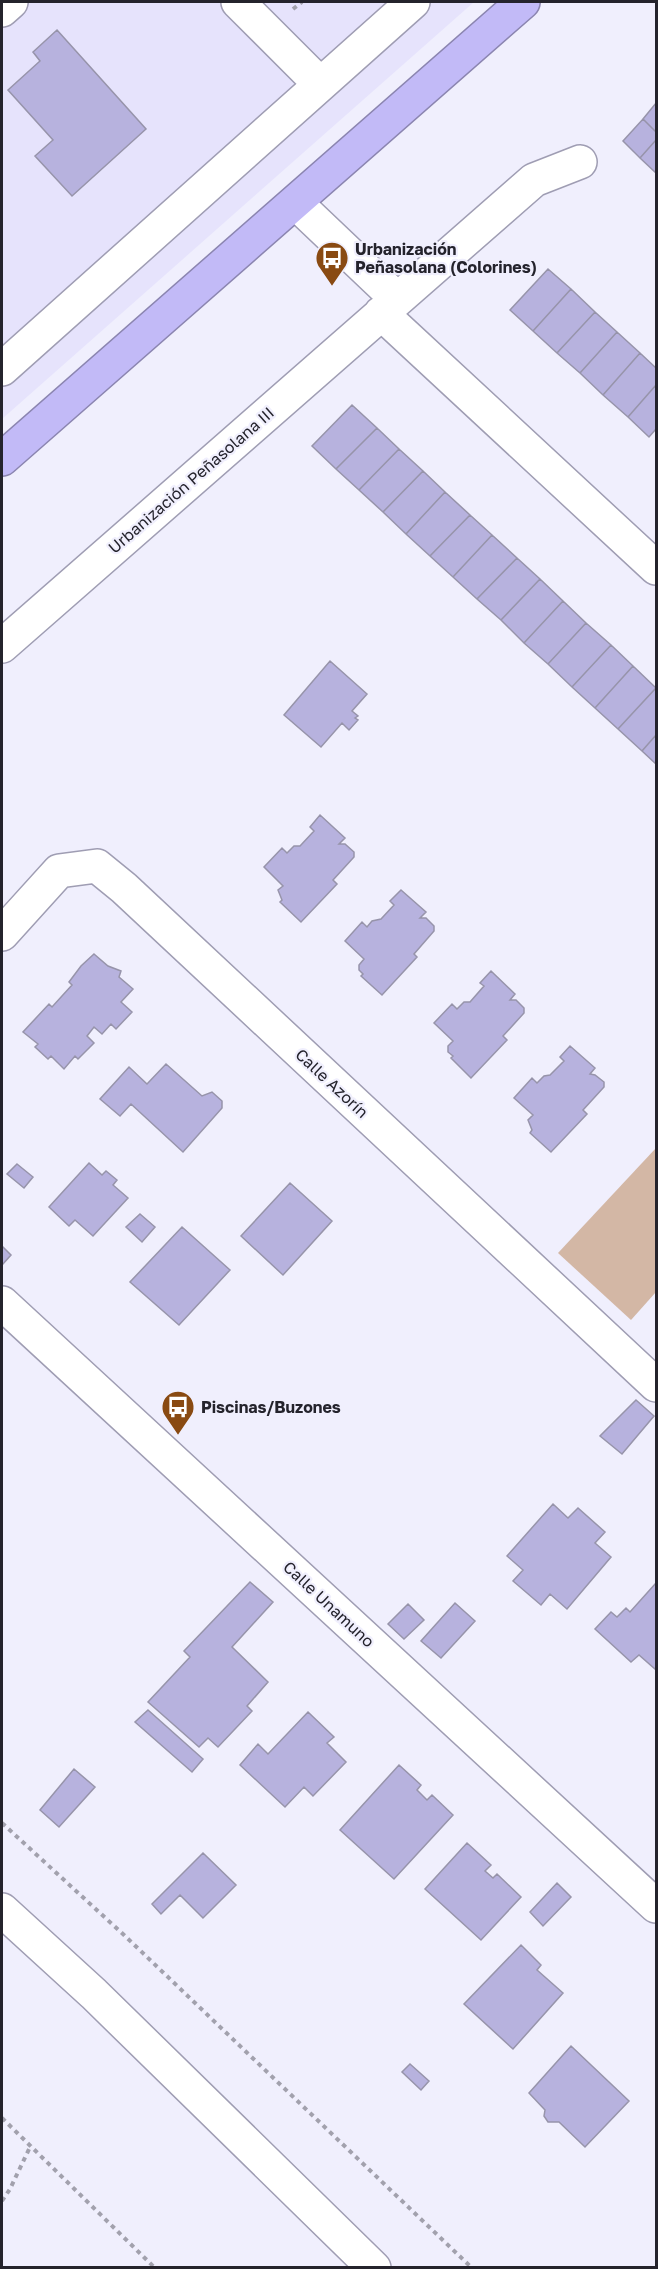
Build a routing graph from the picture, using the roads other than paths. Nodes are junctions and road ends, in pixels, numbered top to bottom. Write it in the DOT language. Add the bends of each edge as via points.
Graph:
graph roads {
  1 [pos="10,2"];
  2 [pos="238,2"];
  3 [pos="412,2"];
  4 [pos="523,2"];
  5 [pos="2,9"];
  6 [pos="320,84"];
  7 [pos="580,162"];
  8 [pos="296,203"];
  9 [pos="389,306"];
  10 [pos="2,369"];
  11 [pos="2,459"];
  12 [pos="657,568"];
  13 [pos="2,646"];
  14 [pos="2,934"];
  15 [pos="2,1304"];
  16 [pos="657,1385"];
  17 [pos="657,1906"];
  18 [pos="2,1910"];
  19 [pos="374,2268"];
  1 -- 5 [label="street"];
  2 -- 6 [label="street"];
  3 -- 6 [label="street"];
  4 -- 8 [label="highway"];
  6 -- 10 [label="street"];
  7 -- 9 [label="street, Urbanización Peñasolana III" via="534,180"];
  8 -- 9 [label="street"];
  8 -- 11 [label="highway"];
  9 -- 12 [label="street"];
  9 -- 13 [label="street, Urbanización Peñasolana III"];
  14 -- 16 [label="street, Calle Azorín" via="59,871 97,866"];
  15 -- 17 [label="street, Calle Unamuno"];
  18 -- 19 [label="street" via="94,1994"];
}
